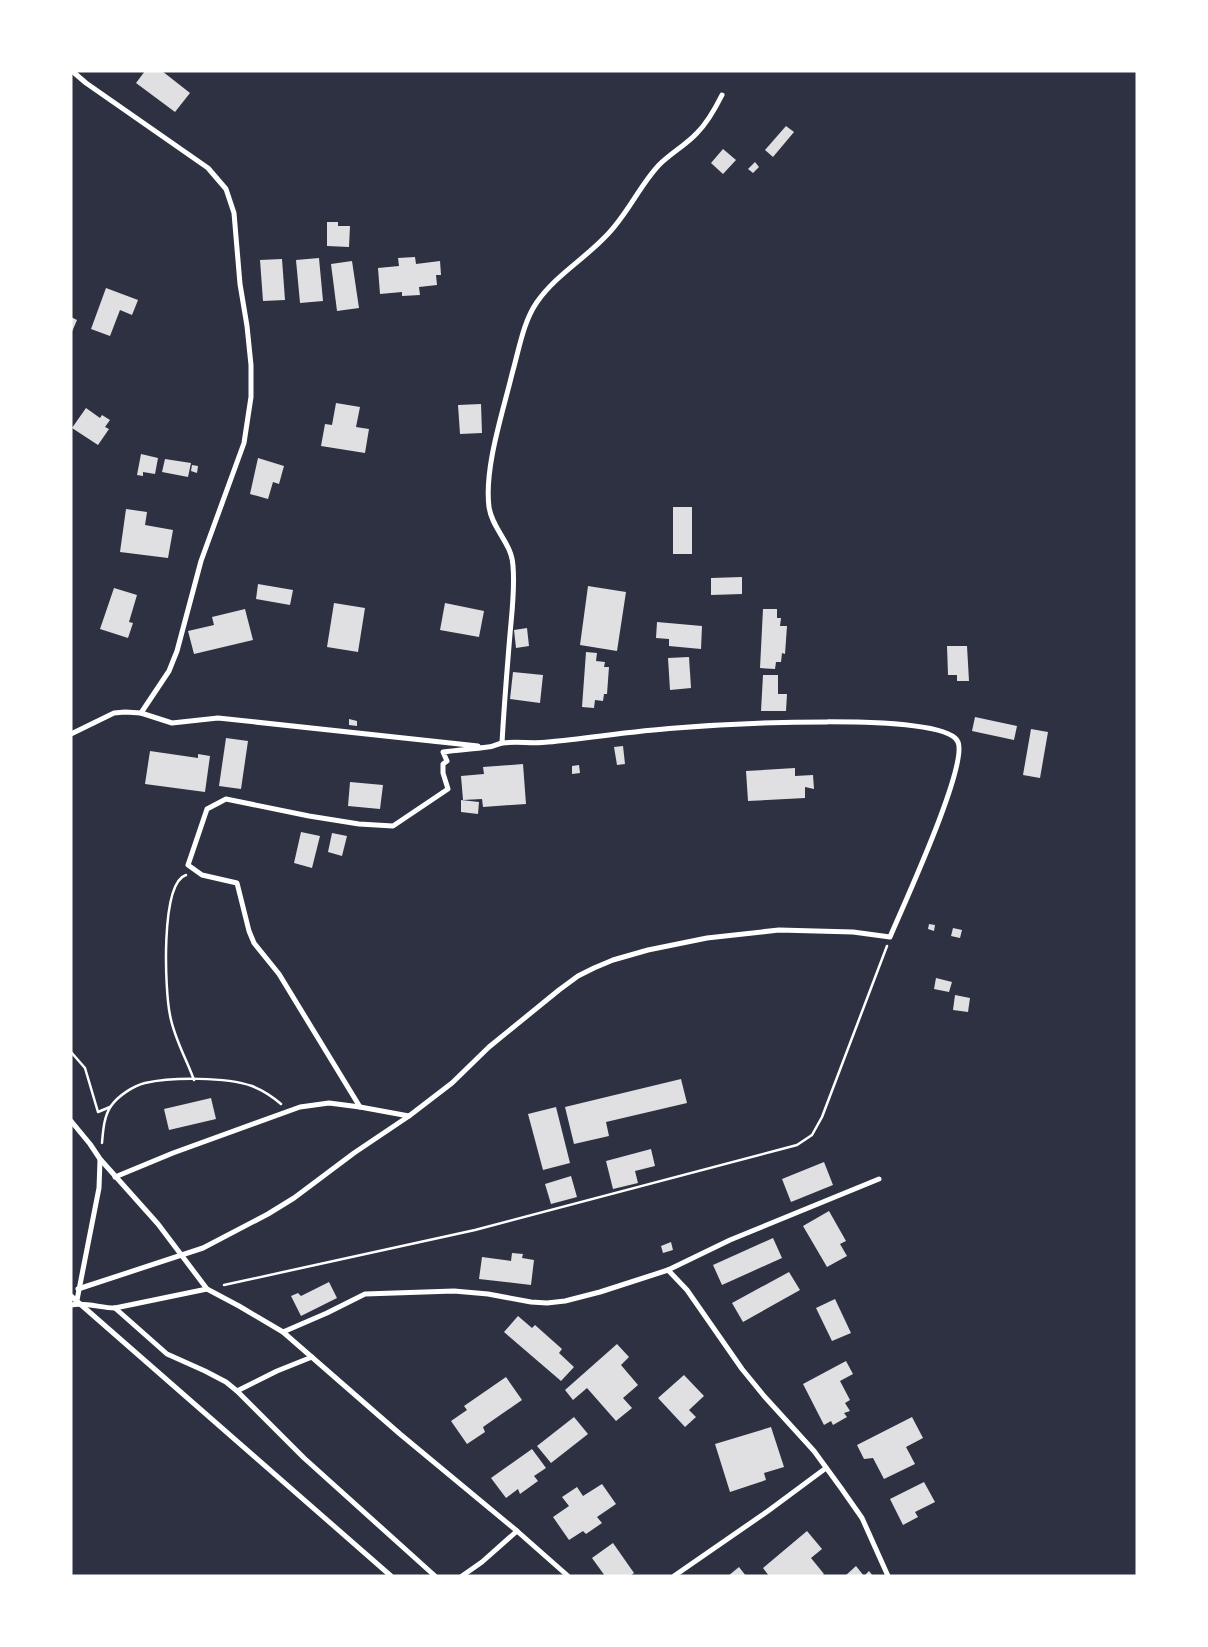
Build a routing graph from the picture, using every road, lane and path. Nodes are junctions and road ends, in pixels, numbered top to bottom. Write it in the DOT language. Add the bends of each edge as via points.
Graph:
graph roads {
  1 [pos="72,71"];
  2 [pos="722,95"];
  3 [pos="141,714"];
  4 [pos="71,734"];
  5 [pos="502,743"];
  6 [pos="491,747"];
  7 [pos="191,875"];
  8 [pos="890,937"];
  9 [pos="71,1052"];
  10 [pos="194,1080"];
  11 [pos="360,1106"];
  12 [pos="110,1107"];
  13 [pos="290,1110"];
  14 [pos="410,1116"];
  15 [pos="71,1121"];
  16 [pos="100,1159"];
  17 [pos="116,1177"];
  18 [pos="878,1179"];
  19 [pos="183,1255"];
  20 [pos="668,1270"];
  21 [pos="78,1289"];
  22 [pos="208,1289"];
  23 [pos="71,1296"];
  24 [pos="79,1302"];
  25 [pos="71,1305"];
  26 [pos="115,1308"];
  27 [pos="283,1332"];
  28 [pos="312,1357"];
  29 [pos="238,1391"];
  30 [pos="826,1468"];
  31 [pos="517,1531"];
  32 [pos="391,1576"];
  33 [pos="435,1576"];
  34 [pos="462,1576"];
  35 [pos="568,1576"];
  36 [pos="674,1576"];
  37 [pos="888,1576"];
  1 -- 3 [label="street" via="208,168 226,189 234,213 247,326 251,389 244,443 201,561 177,651 169,671"];
  2 -- 5 [label="street" via="705,125 655,169 606,237 537,302 525,326 497,432 490,474 491,515 509,547 513,565"];
  3 -- 4 [label="street" via="114,713"];
  3 -- 6 [label="street" via="172,723 218,718"];
  5 -- 6 [label="street"];
  5 -- 8 [label="street" via="546,742 677,728 831,722 914,725 953,735 960,748 956,773"];
  6 -- 11 [label="street" via="443,752 446,761 443,773 448,789 393,826 358,824 226,799 207,809 188,865 202,875 237,883 254,943 279,974"];
  7 -- 10 [label="path" via="180,878 173,893 167,927 166,982 174,1031"];
  8 -- 14 [label="street" via="853,932 779,930 707,938 613,960 578,976 559,990"];
  8 -- 22 [label="path" via="822,1117 812,1135 797,1145 475,1230"];
  9 -- 12 [label="path" via="85,1068 98,1112"];
  10 -- 12 [label="path" via="144,1083 125,1093"];
  10 -- 13 [label="path" via="253,1086"];
  11 -- 13 [label="street" via="329,1103"];
  11 -- 14 [label="street"];
  12 -- 16 [label="path"];
  13 -- 17 [label="street"];
  14 -- 19 [label="street" via="287,1202 203,1248"];
  15 -- 16 [label="street"];
  16 -- 17 [label="street"];
  16 -- 21 [label="street" via="99,1188"];
  17 -- 19 [label="street"];
  18 -- 20 [label="street" via="730,1240"];
  19 -- 21 [label="street"];
  19 -- 22 [label="street"];
  20 -- 27 [label="street" via="600,1292 547,1303 454,1291 364,1294"];
  20 -- 30 [label="street" via="687,1290 742,1369"];
  21 -- 24 [label="street"];
  22 -- 26 [label="street"];
  22 -- 27 [label="street"];
  23 -- 24 [label="street"];
  24 -- 25 [label="street"];
  24 -- 26 [label="street"];
  24 -- 32 [label="street"];
  26 -- 29 [label="street" via="167,1354"];
  27 -- 28 [label="street"];
  28 -- 29 [label="street"];
  28 -- 31 [label="street"];
  29 -- 33 [label="street" via="304,1458"];
  30 -- 36 [label="street"];
  30 -- 37 [label="street" via="862,1518"];
  31 -- 34 [label="street"];
  31 -- 35 [label="street"];
}
